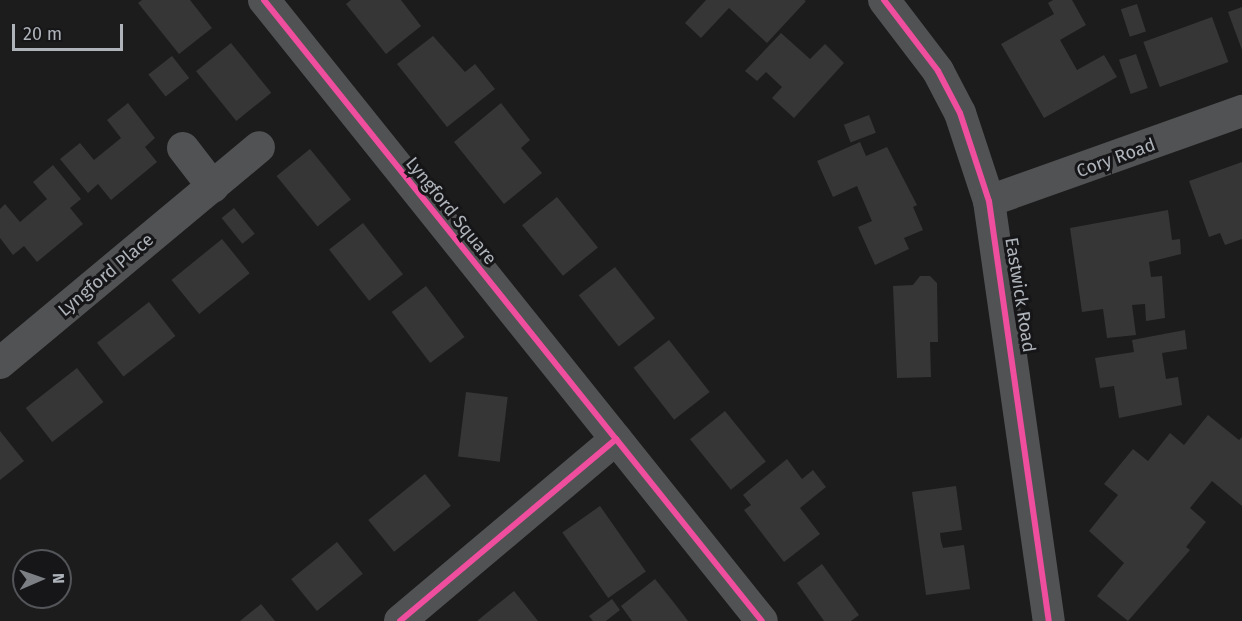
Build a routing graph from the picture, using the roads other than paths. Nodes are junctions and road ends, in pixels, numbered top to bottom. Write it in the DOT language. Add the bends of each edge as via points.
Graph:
graph roads {
  1 [pos="264,0"];
  2 [pos="884,0"];
  3 [pos="1242,111"];
  4 [pos="259,147"];
  5 [pos="183,148"];
  6 [pos="213,187"];
  7 [pos="989,201"];
  8 [pos="0,363"];
  9 [pos="616,440"];
  10 [pos="400,621"];
  11 [pos="762,621"];
  12 [pos="1049,621"];
  1 -- 9 [label="street, Lyngford Square"];
  2 -- 7 [label="street, Eastwick Road" via="944,81"];
  3 -- 7 [label="street, Cory Road"];
  4 -- 6 [label="street, Lyngford Place"];
  5 -- 6 [label="street"];
  6 -- 8 [label="street, Lyngford Place"];
  7 -- 12 [label="street, Eastwick Road"];
  9 -- 10 [label="street"];
  9 -- 11 [label="street, Lyngford Square"];
}
